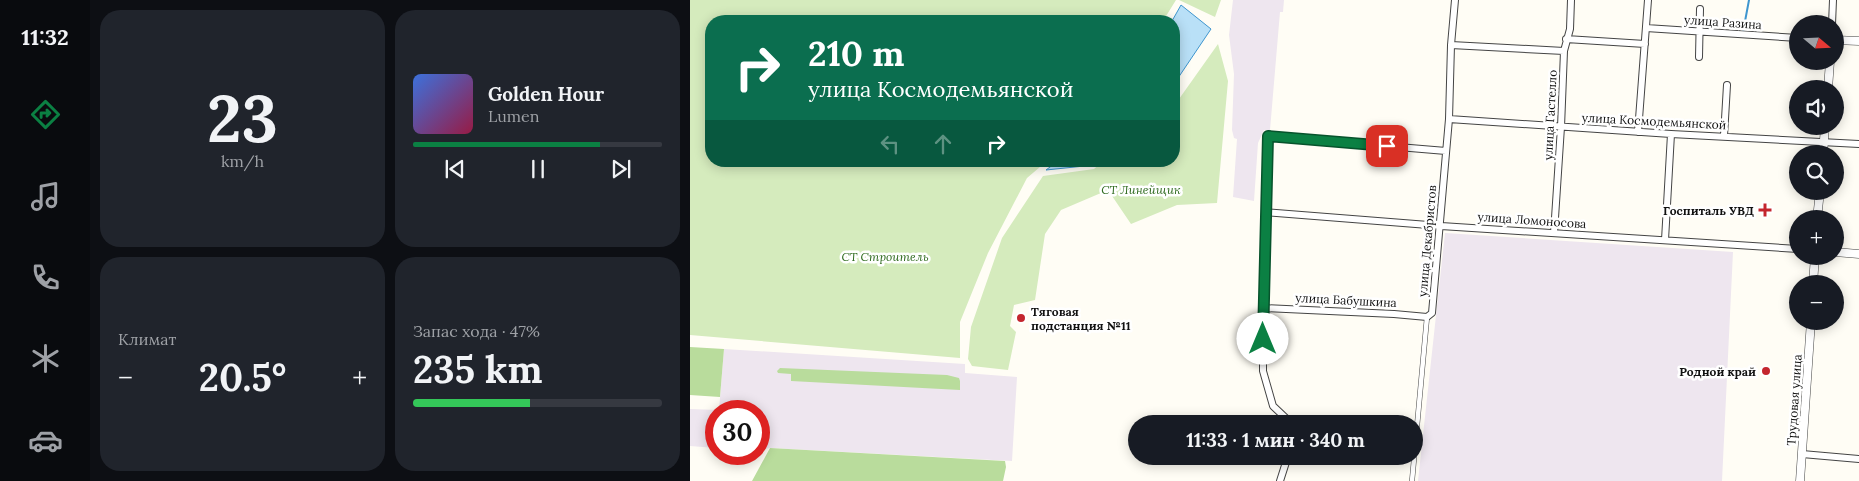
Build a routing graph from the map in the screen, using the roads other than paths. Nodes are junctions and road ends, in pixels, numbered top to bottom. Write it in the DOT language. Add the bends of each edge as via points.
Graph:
graph roads {
  1 [pos="1455,0"];
  2 [pos="1571,0"];
  3 [pos="1648,0"];
  4 [pos="1833,0"];
  5 [pos="1700,9"];
  6 [pos="1832,15"];
  7 [pos="1646,28"];
  8 [pos="1699,32"];
  9 [pos="1789,37"];
  10 [pos="1566,39"];
  11 [pos="1844,40"];
  12 [pos="1859,41"];
  13 [pos="1646,44"];
  14 [pos="1451,45"];
  15 [pos="1564,51"];
  16 [pos="1699,57"];
  17 [pos="1727,85"];
  18 [pos="1448,119"];
  19 [pos="1561,127"];
  20 [pos="1638,132"];
  21 [pos="1672,134"];
  22 [pos="1824,135"];
  23 [pos="1724,136"];
  24 [pos="1824,142"];
  25 [pos="1859,144"];
  26 [pos="1824,145"];
  27 [pos="1446,151"];
  28 [pos="1265,212"];
  29 [pos="1441,226"];
  30 [pos="1554,233"];
  31 [pos="1665,240"];
  32 [pos="1789,248"];
  33 [pos="1844,253"];
  34 [pos="1859,254"];
  35 [pos="1262,308"];
  36 [pos="1427,317"];
  37 [pos="1810,330"];
  38 [pos="1282,415"];
  39 [pos="1802,454"];
  40 [pos="1859,459"];
  41 [pos="1285,465"];
  42 [pos="1280,481"];
  43 [pos="1412,481"];
  44 [pos="1800,481"];
  1 -- 14 [label="street, улица Декабристов"];
  2 -- 10 [label="street, улица Гастелло" via="1570,29"];
  3 -- 7 [label="street"];
  4 -- 6 [label="street"];
  5 -- 8 [label="street"];
  7 -- 8 [label="street, улица Разина"];
  7 -- 13 [label="street"];
  8 -- 9 [label="street, улица Разина"];
  8 -- 16 [label="street"];
  10 -- 13 [label="street"];
  10 -- 15 [label="street, улица Гастелло"];
  11 -- 12 [label="street"];
  13 -- 20 [label="street"];
  14 -- 15 [label="street"];
  14 -- 18 [label="street, улица Декабристов"];
  15 -- 19 [label="street, улица Гастелло"];
  17 -- 23 [label="street"];
  18 -- 19 [label="street, улица Космодемьянской"];
  18 -- 27 [label="street, улица Декабристов"];
  19 -- 20 [label="street, улица Космодемьянской"];
  19 -- 30 [label="street, улица Гастелло"];
  20 -- 21 [label="street, улица Космодемьянской"];
  21 -- 23 [label="street, улица Космодемьянской"];
  21 -- 31 [label="street"];
  22 -- 24 [label="street"];
  23 -- 24 [label="street, улица Космодемьянской"];
  24 -- 25 [label="street, улица Космодемьянской"];
  24 -- 26 [label="street"];
  27 -- 28 [label="street" via="1268,136"];
  27 -- 29 [label="street, улица Декабристов"];
  28 -- 29 [label="street, улица Ломоносова"];
  28 -- 35 [label="street"];
  29 -- 30 [label="street, улица Ломоносова"];
  29 -- 36 [label="street, улица Декабристов" via="1432,312"];
  30 -- 31 [label="street, улица Ломоносова"];
  31 -- 32 [label="street, улица Ломоносова"];
  33 -- 34 [label="street"];
  35 -- 36 [label="street, улица Бабушкина"];
  35 -- 38 [label="street" via="1263,371 1273,406"];
  36 -- 43 [label="street, улица Декабристов"];
  37 -- 39 [label="street, Трудовая улица"];
  39 -- 40 [label="street"];
  39 -- 44 [label="street, Трудовая улица"];
  41 -- 42 [label="street"];
}
